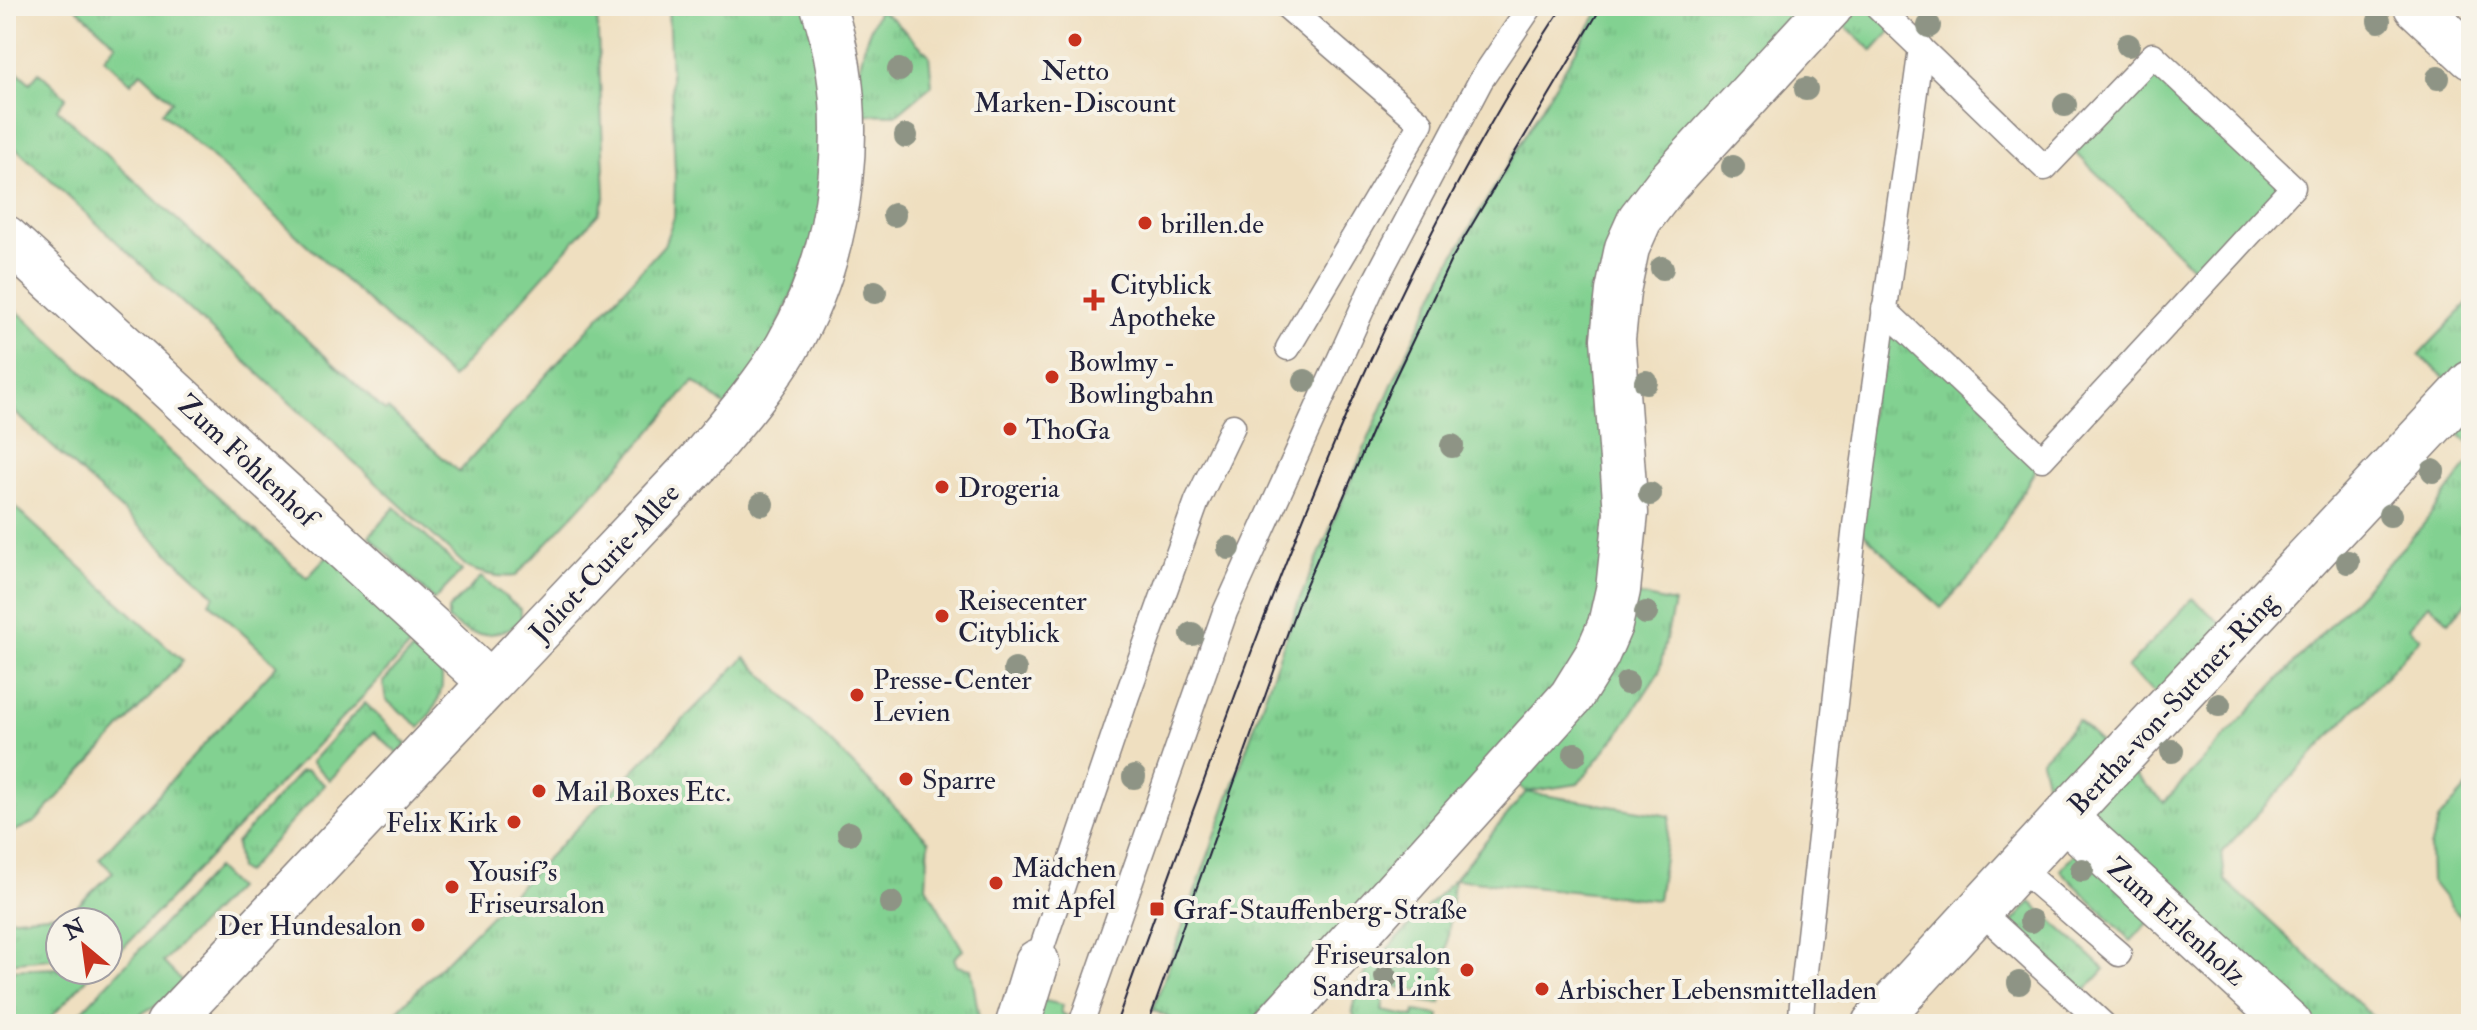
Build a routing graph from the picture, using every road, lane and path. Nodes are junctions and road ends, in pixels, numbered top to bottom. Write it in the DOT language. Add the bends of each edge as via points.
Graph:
graph roads {
  1 [pos="823,6"];
  2 [pos="1286,6"];
  3 [pos="1531,6"];
  4 [pos="1831,6"];
  5 [pos="1877,6"];
  6 [pos="2416,6"];
  7 [pos="1921,48"];
  8 [pos="2471,57"];
  9 [pos="6,238"];
  10 [pos="1884,309"];
  11 [pos="1288,348"];
  12 [pos="2471,383"];
  13 [pos="1233,426"];
  14 [pos="490,682"];
  15 [pos="2064,817"];
  16 [pos="2018,867"];
  17 [pos="1979,910"];
  18 [pos="2119,954"];
  19 [pos="1037,962"];
  20 [pos="168,1024"];
  21 [pos="1018,1024"];
  22 [pos="1081,1024"];
  23 [pos="1276,1024"];
  24 [pos="1808,1024"];
  25 [pos="1874,1024"];
  26 [pos="2103,1024"];
  27 [pos="2290,1024"];
  1 -- 14 [label="street, Joliot-Curie-Allee" via="838,67 842,142 837,207 817,288 786,348 745,407"];
  2 -- 11 [label="lane" via="1421,123"];
  3 -- 22 [label="lane" via="1481,80 1374,283 1225,612"];
  4 -- 23 [label="street" via="1667,184 1640,219 1627,248 1613,339 1626,513 1618,590 1597,655 1571,697"];
  5 -- 7 [label="lane"];
  6 -- 8 [label="street"];
  7 -- 10 [label="lane"];
  7 -- 10 [label="lane" via="2045,168 2153,55 2293,187 2042,459"];
  9 -- 14 [label="street, Zum Fohlenhof"];
  10 -- 24 [label="lane" via="1817,851 1801,1017"];
  12 -- 15 [label="street, Bertha-von-Suttner-Ring"];
  13 -- 19 [label="lane" via="1197,501"];
  14 -- 20 [label="street, Joliot-Curie-Allee"];
  15 -- 16 [label="street, Bertha-von-Suttner-Ring"];
  15 -- 27 [label="street, Zum Erlenholz"];
  16 -- 17 [label="street, Bertha-von-Suttner-Ring"];
  16 -- 18 [label="lane"];
  17 -- 25 [label="street, Bertha-von-Suttner-Ring"];
  17 -- 26 [label="lane"];
  19 -- 21 [label="street"];
}
